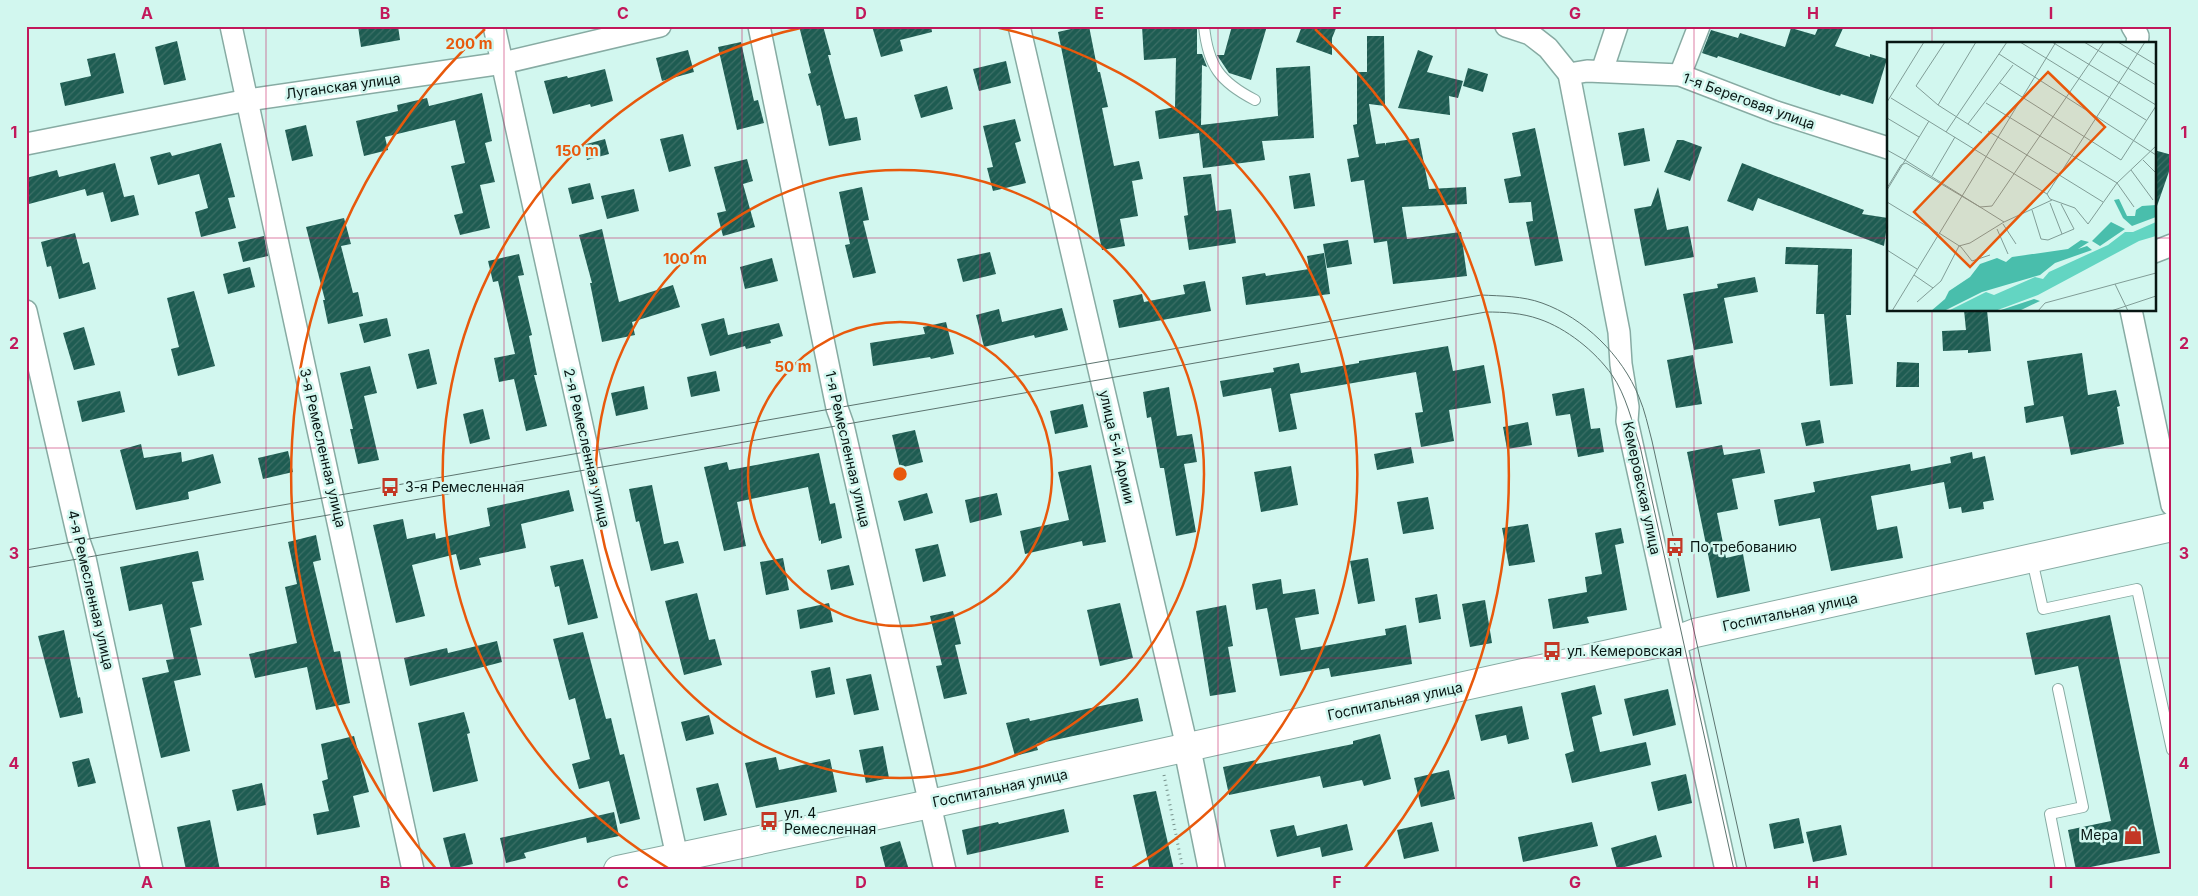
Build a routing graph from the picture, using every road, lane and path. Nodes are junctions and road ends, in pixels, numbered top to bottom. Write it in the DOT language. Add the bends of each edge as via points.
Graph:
graph roads {
  1 [pos="231,26"];
  2 [pos="494,26"];
  3 [pos="660,26"];
  4 [pos="759,26"];
  5 [pos="1019,26"];
  6 [pos="1204,26"];
  7 [pos="1506,26"];
  8 [pos="1617,26"];
  9 [pos="1699,26"];
  10 [pos="2132,26"];
  11 [pos="2137,42"];
  12 [pos="503,63"];
  13 [pos="1602,71"];
  14 [pos="1569,74"];
  15 [pos="1680,76"];
  16 [pos="248,100"];
  17 [pos="1254,100"];
  18 [pos="26,144"];
  19 [pos="1887,148"];
  20 [pos="2172,245"];
  21 [pos="2156,251"];
  22 [pos="26,311"];
  23 [pos="2131,311"];
  24 [pos="2172,505"];
  25 [pos="2172,527"];
  26 [pos="2032,559"];
  27 [pos="1674,639"];
  28 [pos="2058,689"];
  29 [pos="1186,747"];
  30 [pos="2172,750"];
  31 [pos="1160,753"];
  32 [pos="930,804"];
  33 [pos="679,863"];
  34 [pos="152,870"];
  35 [pos="413,870"];
  36 [pos="618,870"];
  37 [pos="945,870"];
  38 [pos="1183,870"];
  39 [pos="1212,870"];
  40 [pos="1726,870"];
  41 [pos="2061,870"];
  1 -- 16 [label="street, 3-я Ремесленная улица"];
  2 -- 12 [label="street, 2-я Ремесленная улица"];
  3 -- 12 [label="street, Луганская улица"];
  4 -- 32 [label="street, 1-я Ремесленная улица" via="837,408 844,424"];
  5 -- 29 [label="street, улица 5-й Армии"];
  6 -- 17 [label="lane" via="1214,68 1222,80"];
  7 -- 14 [label="street" via="1530,34 1548,48"];
  8 -- 13 [label="street"];
  9 -- 15 [label="street"];
  10 -- 11 [label="street" via="2138,36"];
  12 -- 16 [label="street, Луганская улица"];
  12 -- 33 [label="street, 2-я Ремесленная улица"];
  13 -- 14 [label="street, 1-я Береговая улица"];
  13 -- 15 [label="street, 1-я Береговая улица"];
  14 -- 27 [label="street, Кемеровская улица" via="1619,332 1627,421"];
  15 -- 19 [label="street, 1-я Береговая улица" via="1776,112"];
  16 -- 18 [label="street, Луганская улица"];
  16 -- 35 [label="street, 3-я Ремесленная улица"];
  20 -- 21 [label="street"];
  22 -- 34 [label="street, 4-я Ремесленная улица" via="85,558"];
  23 -- 24 [label="street"];
  25 -- 26 [label="main road, Госпитальная улица"];
  26 -- 27 [label="main road, Госпитальная улица"];
  26 -- 30 [label="lane" via="2043,609 2137,589"];
  27 -- 29 [label="main road, Госпитальная улица"];
  27 -- 40 [label="street, Кемеровская улица"];
  28 -- 41 [label="lane" via="2083,807 2050,814"];
  29 -- 31 [label="main road, Госпитальная улица"];
  29 -- 39 [label="street, улица 5-й Армии"];
  31 -- 32 [label="main road, Госпитальная улица"];
  31 -- 38 [label="path"];
  32 -- 33 [label="main road, Госпитальная улица"];
  32 -- 37 [label="street, 1-я Ремесленная улица"];
  33 -- 36 [label="main road, Госпитальная улица"];
}
